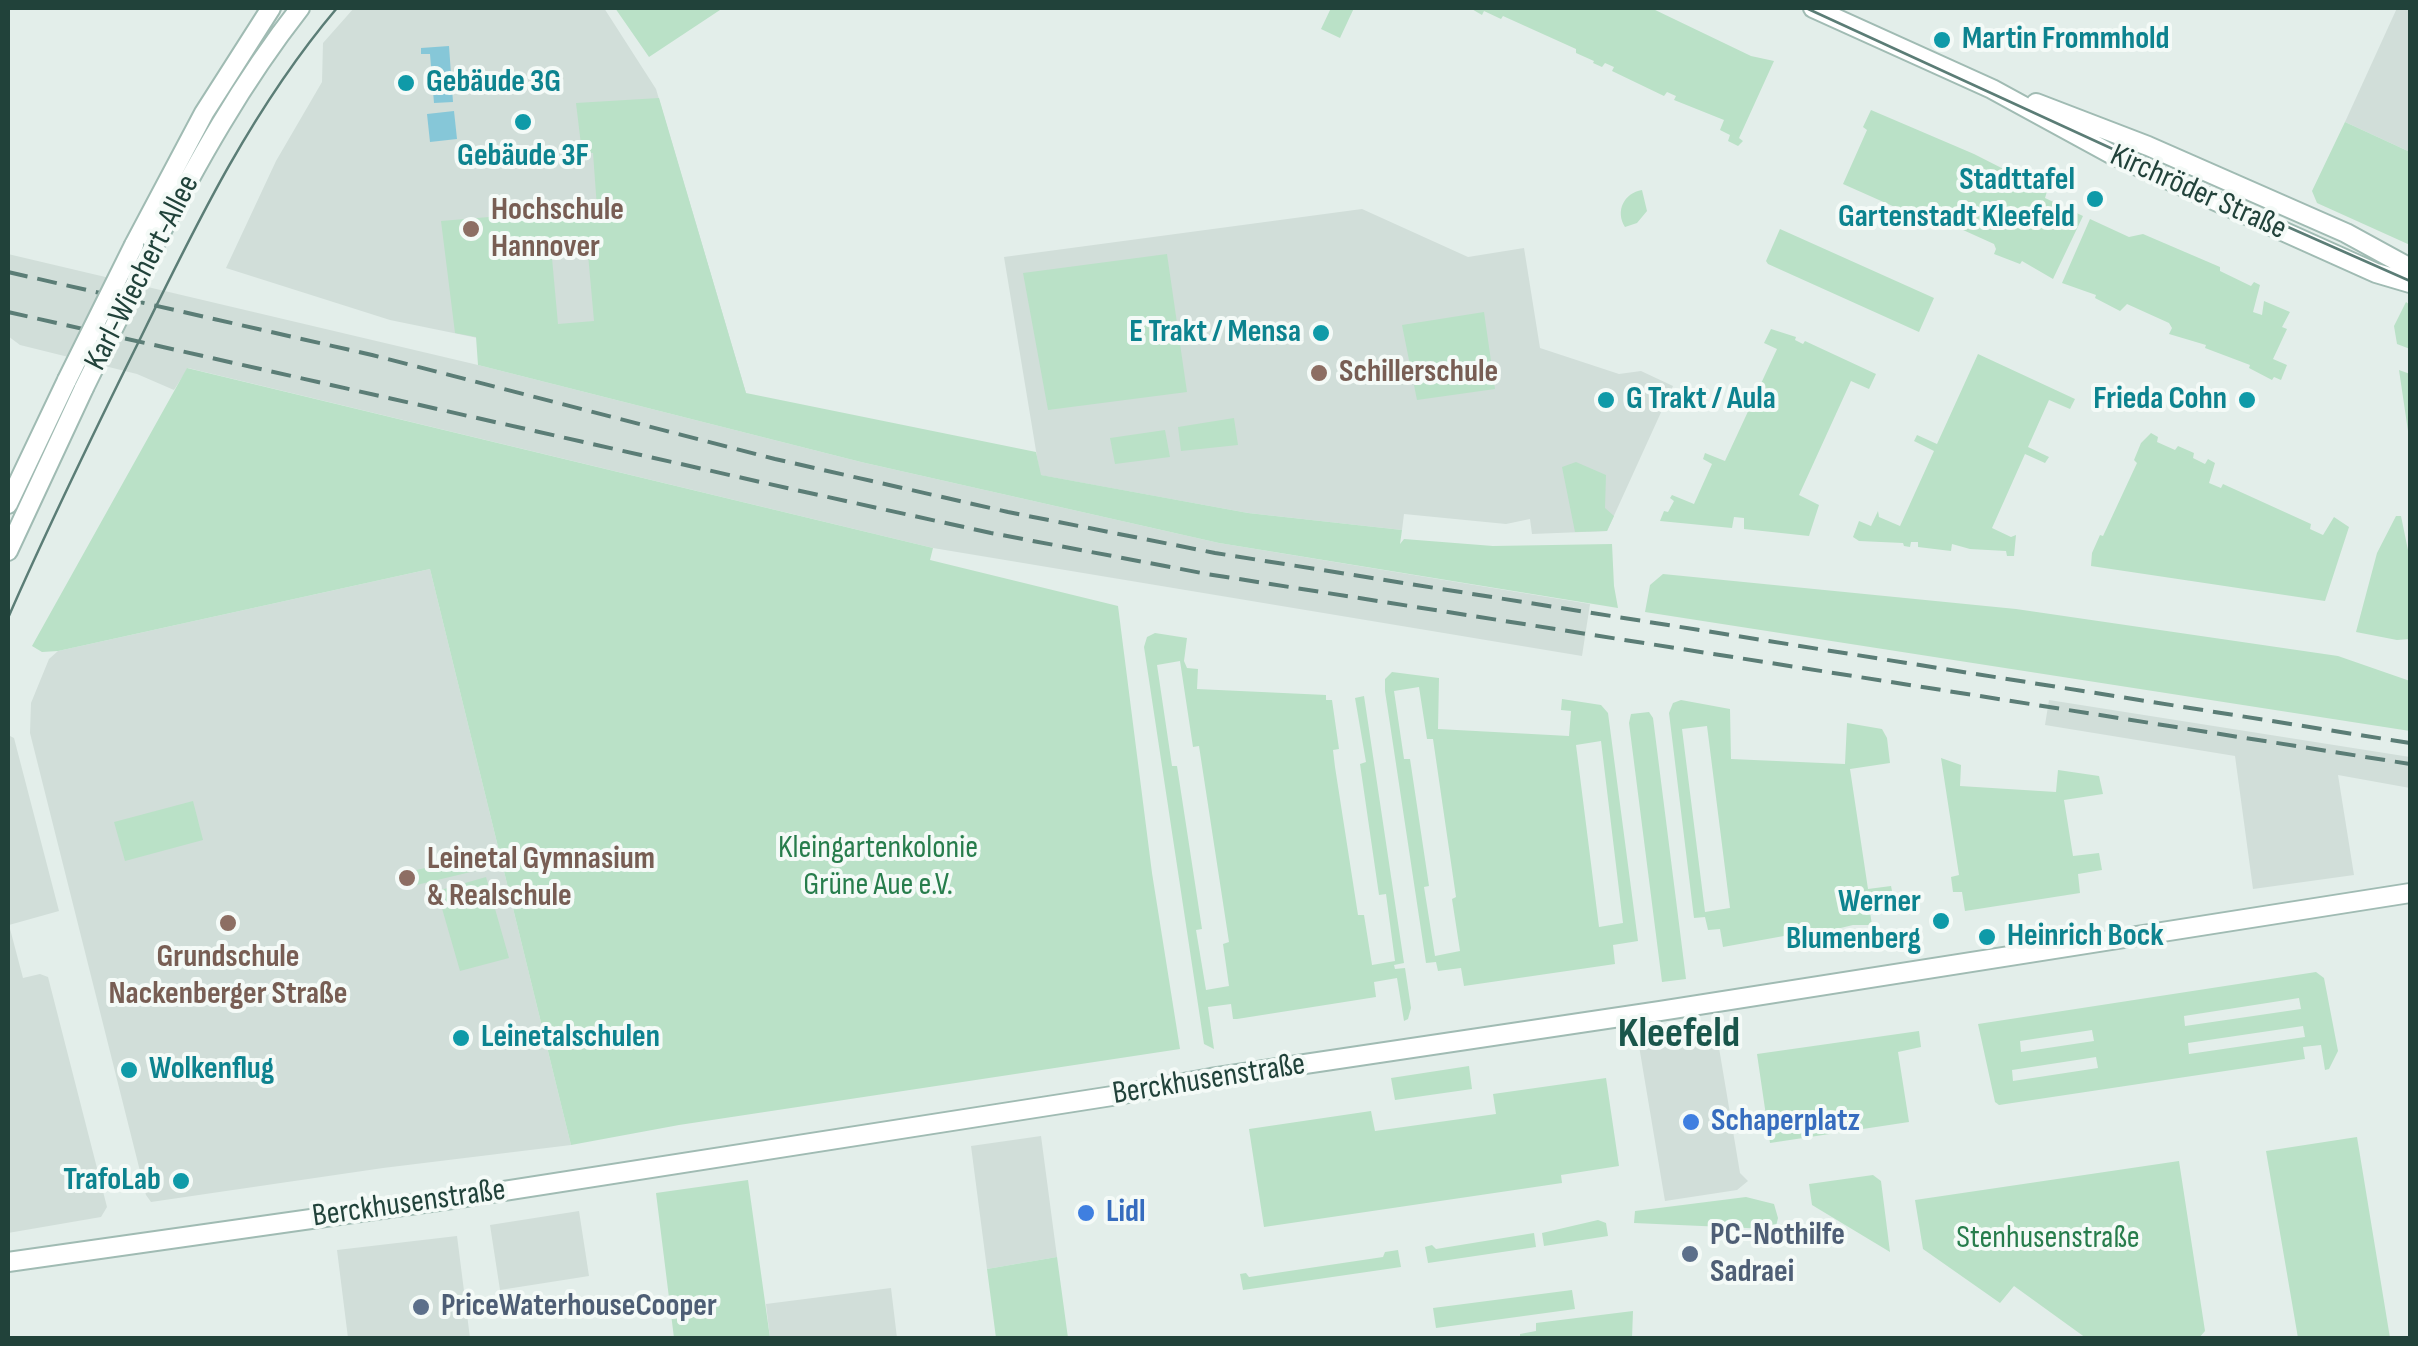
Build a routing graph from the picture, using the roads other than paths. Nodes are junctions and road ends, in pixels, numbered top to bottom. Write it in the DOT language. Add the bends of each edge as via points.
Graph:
graph roads {
  1 [pos="271,8"];
  2 [pos="300,8"];
  3 [pos="1812,8"];
  4 [pos="1992,89"];
  5 [pos="144,247"];
  6 [pos="2410,268"];
  7 [pos="2410,283"];
  8 [pos="76,384"];
  9 [pos="8,504"];
  10 [pos="8,551"];
  11 [pos="2410,893"];
  12 [pos="8,1262"];
  1 -- 5 [label="street, Karl-Wiechert-Allee" via="204,112"];
  2 -- 5 [label="street, Karl-Wiechert-Allee"];
  3 -- 4 [label="street, Kirchröder Straße"];
  4 -- 6 [label="street, Kirchröder Straße" via="2148,146"];
  4 -- 7 [label="street, Kirchröder Straße" via="2112,156"];
  5 -- 8 [label="street, Karl-Wiechert-Allee, bridge"];
  8 -- 9 [label="street, Karl-Wiechert-Allee"];
  8 -- 10 [label="street, Karl-Wiechert-Allee"];
  11 -- 12 [label="street, Berckhusenstraße" via="459,1198"];
}
